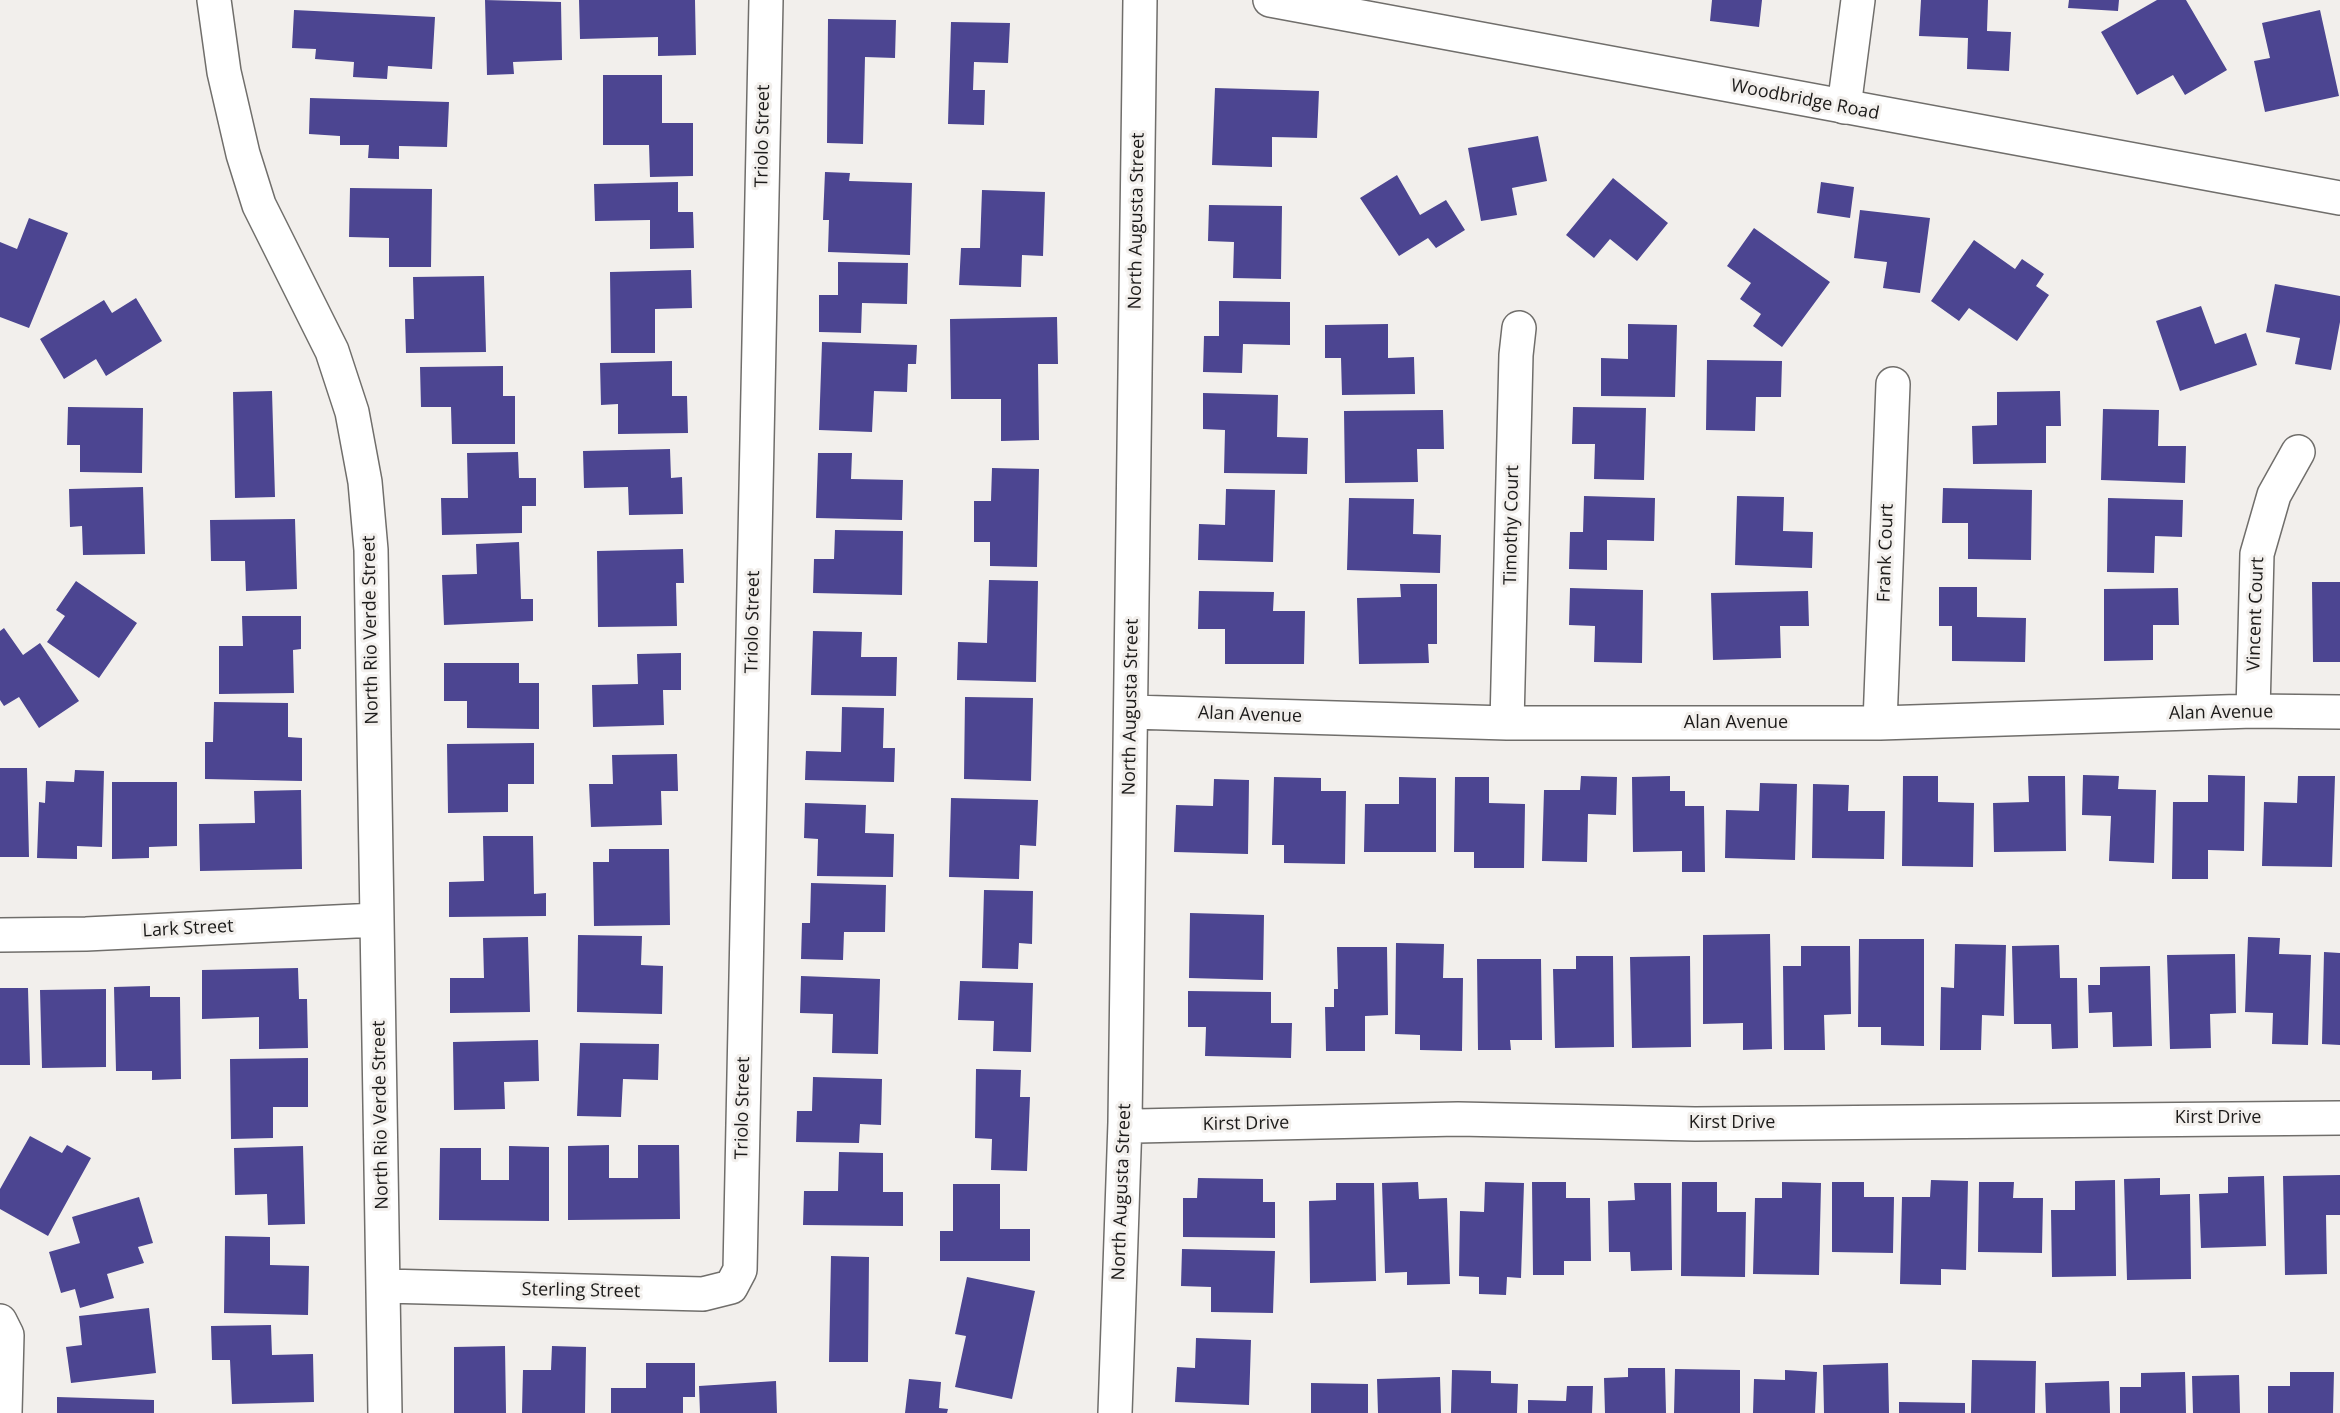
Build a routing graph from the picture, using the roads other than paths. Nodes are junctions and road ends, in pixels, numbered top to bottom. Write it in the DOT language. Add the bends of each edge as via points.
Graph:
graph roads {
  1 [pos="214,0"];
  2 [pos="766,0"];
  3 [pos="1140,0"];
  4 [pos="1270,0"];
  5 [pos="1858,0"];
  6 [pos="1844,107"];
  7 [pos="2340,198"];
  8 [pos="1519,328"];
  9 [pos="1893,384"];
  10 [pos="2298,452"];
  11 [pos="2253,711"];
  12 [pos="1131,712"];
  13 [pos="2340,712"];
  14 [pos="1507,723"];
  15 [pos="1880,723"];
  16 [pos="376,920"];
  17 [pos="0,935"];
  18 [pos="2340,1118"];
  19 [pos="1125,1122"];
  20 [pos="741,1244"];
  21 [pos="384,1286"];
  22 [pos="0,1321"];
  23 [pos="6,1413"];
  24 [pos="385,1413"];
  25 [pos="1114,1413"];
  1 -- 16 [label="street, North Rio Verde Street" via="232,111 259,205 332,351 359,445 371,550"];
  2 -- 20 [label="street, Triolo Street"];
  3 -- 12 [label="street, North Augusta Street"];
  4 -- 6 [label="street, Woodbridge Road"];
  5 -- 6 [label="street"];
  6 -- 7 [label="street, Woodbridge Road"];
  8 -- 14 [label="street, Timothy Court"];
  9 -- 15 [label="street, Frank Court"];
  10 -- 11 [label="street, Vincent Court" via="2274,495 2257,554"];
  11 -- 13 [label="street, Alan Avenue"];
  11 -- 15 [label="street, Alan Avenue"];
  12 -- 14 [label="street, Alan Avenue"];
  12 -- 19 [label="street, North Augusta Street"];
  14 -- 15 [label="street, Alan Avenue"];
  16 -- 17 [label="street, Lark Street"];
  16 -- 21 [label="street, North Rio Verde Street"];
  18 -- 19 [label="street, Kirst Drive" via="1695,1124 1458,1119 1137,1126"];
  19 -- 25 [label="street, North Augusta Street"];
  20 -- 21 [label="street, Sterling Street" via="740,1269 731,1287 703,1294"];
  21 -- 24 [label="street, North Rio Verde Street"];
  22 -- 23 [label="street" via="7,1335"];
}
